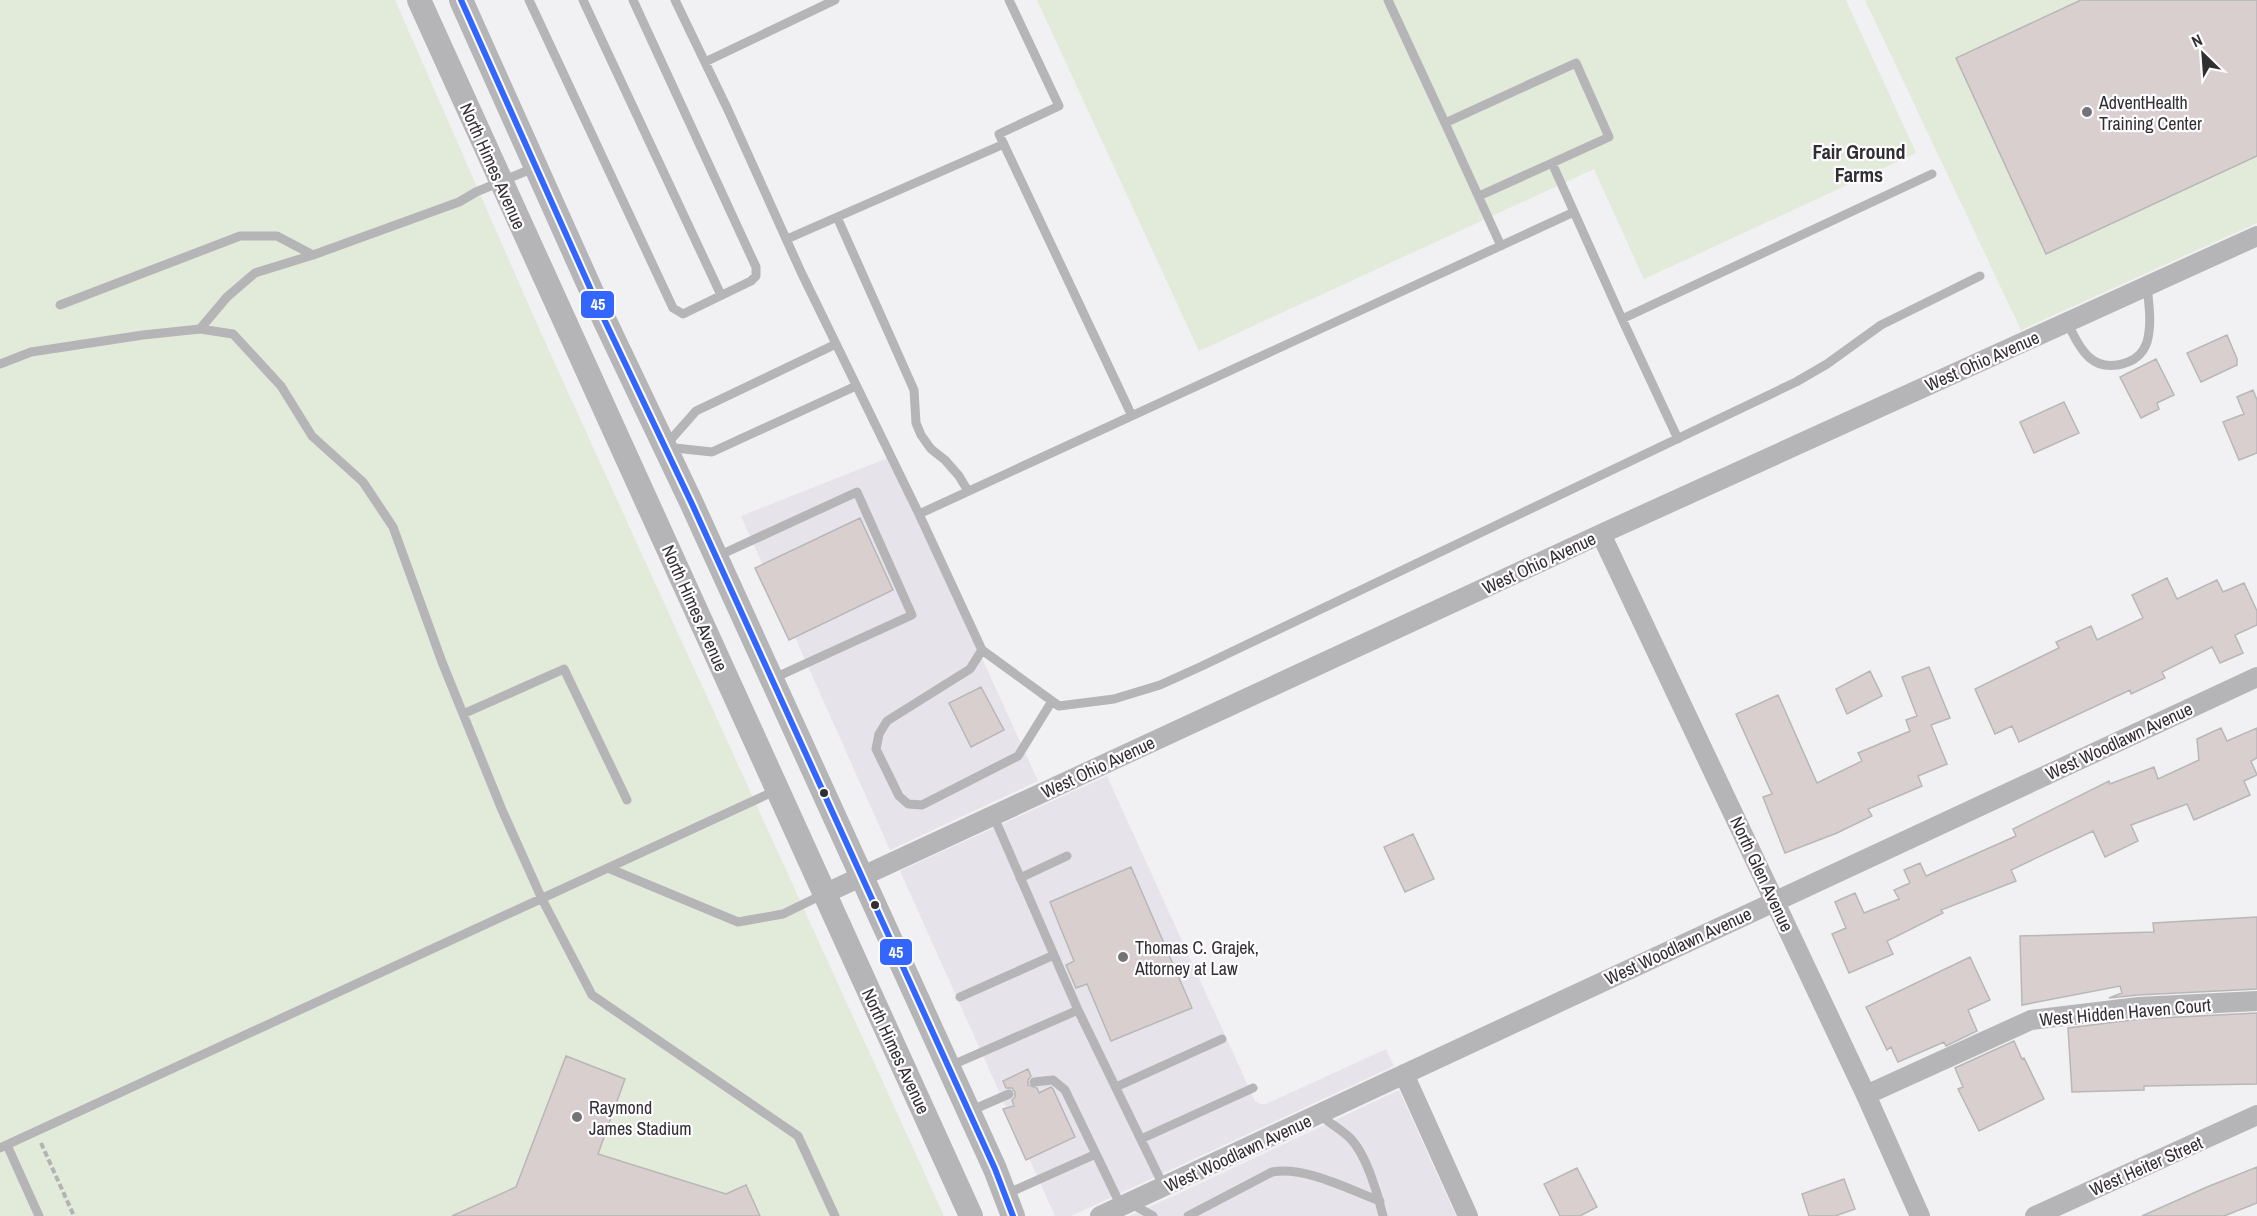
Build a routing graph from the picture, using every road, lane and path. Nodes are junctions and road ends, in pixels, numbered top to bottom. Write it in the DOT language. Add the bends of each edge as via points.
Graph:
graph roads {
  1 [pos="419,0"];
  2 [pos="461,0"];
  3 [pos="529,0"];
  4 [pos="583,0"];
  5 [pos="633,0"];
  6 [pos="675,0"];
  7 [pos="836,0"];
  8 [pos="1009,0"];
  9 [pos="1388,0"];
  10 [pos="705,62"];
  11 [pos="1445,123"];
  12 [pos="1004,144"];
  13 [pos="1552,163"];
  14 [pos="536,167"];
  15 [pos="1932,174"];
  16 [pos="501,181"];
  17 [pos="1479,196"];
  18 [pos="1574,212"];
  19 [pos="837,217"];
  20 [pos="2257,236"];
  21 [pos="787,239"];
  22 [pos="1501,246"];
  23 [pos="313,255"];
  24 [pos="1980,276"];
  25 [pos="2146,286"];
  26 [pos="721,295"];
  27 [pos="60,305"];
  28 [pos="1622,319"];
  29 [pos="2067,322"];
  30 [pos="200,329"];
  31 [pos="836,345"];
  32 [pos="0,364"];
  33 [pos="856,386"];
  34 [pos="1132,416"];
  35 [pos="1678,440"];
  36 [pos="664,446"];
  37 [pos="631,464"];
  38 [pos="968,491"];
  39 [pos="919,514"];
  40 [pos="1601,534"];
  41 [pos="716,557"];
  42 [pos="982,650"];
  43 [pos="2257,677"];
  44 [pos="771,679"];
  45 [pos="1052,700"];
  46 [pos="463,714"];
  47 [pos="777,790"];
  48 [pos="627,800"];
  49 [pos="993,815"];
  50 [pos="1067,856"];
  51 [pos="608,868"];
  52 [pos="860,877"];
  53 [pos="1020,878"];
  54 [pos="824,894"];
  55 [pos="542,899"];
  56 [pos="1774,900"];
  57 [pos="1054,955"];
  58 [pos="960,997"];
  59 [pos="2257,1001"];
  60 [pos="1078,1010"];
  61 [pos="1222,1039"];
  62 [pos="948,1067"];
  63 [pos="1404,1074"];
  64 [pos="1034,1082"];
  65 [pos="1116,1088"];
  66 [pos="1253,1088"];
  67 [pos="1009,1094"];
  68 [pos="1866,1095"];
  69 [pos="968,1112"];
  70 [pos="1319,1115"];
  71 [pos="2257,1115"];
  72 [pos="36,1131"];
  73 [pos="1141,1139"];
  74 [pos="3,1146"];
  75 [pos="1096,1154"];
  76 [pos="1164,1187"];
  77 [pos="1380,1201"];
  78 [pos="1126,1204"];
  79 [pos="1009,1205"];
  80 [pos="39,1216"];
  81 [pos="74,1216"];
  82 [pos="835,1216"];
  83 [pos="971,1216"];
  84 [pos="1100,1216"];
  85 [pos="1153,1216"];
  86 [pos="1188,1216"];
  87 [pos="1383,1216"];
  88 [pos="1468,1216"];
  89 [pos="1920,1216"];
  90 [pos="2035,1216"];
  1 -- 16 [label="street, North Himes Avenue"];
  2 -- 14 [label="street"];
  3 -- 26 [label="lane" via="673,308 683,314"];
  4 -- 26 [label="lane"];
  5 -- 26 [label="lane" via="756,267 756,276 751,281"];
  6 -- 10 [label="lane"];
  7 -- 10 [label="lane"];
  8 -- 12 [label="lane" via="1059,106 999,134"];
  9 -- 11 [label="lane"];
  10 -- 21 [label="lane"];
  11 -- 13 [label="lane" via="1576,63 1609,137"];
  11 -- 17 [label="lane"];
  12 -- 19 [label="lane"];
  12 -- 34 [label="lane"];
  13 -- 17 [label="lane"];
  13 -- 18 [label="lane"];
  14 -- 16 [label="lane"];
  14 -- 36 [label="street"];
  15 -- 28 [label="lane"];
  16 -- 23 [label="lane" via="459,201"];
  16 -- 37 [label="street, North Himes Avenue"];
  17 -- 22 [label="lane"];
  18 -- 22 [label="lane"];
  18 -- 28 [label="lane"];
  19 -- 21 [label="lane"];
  19 -- 38 [label="lane" via="914,390 916,423 921,435"];
  20 -- 25 [label="street, West Ohio Avenue"];
  21 -- 31 [label="lane"];
  22 -- 34 [label="lane"];
  23 -- 27 [label="lane" via="277,236 240,236"];
  23 -- 30 [label="lane" via="255,273 227,297"];
  24 -- 35 [label="lane" via="1881,325 1796,382"];
  25 -- 29 [label="street, West Ohio Avenue"];
  25 -- 29 [label="lane" via="2150,313 2146,344 2136,359 2114,367 2095,363 2076,342"];
  28 -- 35 [label="lane"];
  29 -- 40 [label="street, West Ohio Avenue"];
  30 -- 32 [label="lane" via="78,343 31,352"];
  30 -- 46 [label="lane" via="233,334 281,386 312,436 363,482 393,527"];
  31 -- 33 [label="lane"];
  31 -- 36 [label="lane" via="696,411"];
  33 -- 36 [label="lane" via="712,452"];
  33 -- 39 [label="lane"];
  34 -- 38 [label="lane"];
  35 -- 45 [label="lane" via="1160,685 1114,699 1059,706"];
  36 -- 37 [label="street"];
  36 -- 41 [label="street"];
  37 -- 47 [label="street, North Himes Avenue"];
  38 -- 39 [label="lane"];
  39 -- 42 [label="lane"];
  40 -- 49 [label="street, West Ohio Avenue"];
  40 -- 56 [label="street, North Glen Avenue"];
  41 -- 44 [label="street"];
  41 -- 44 [label="lane" via="856,492 912,615"];
  42 -- 45 [label="lane"];
  42 -- 45 [label="lane" via="970,669 887,721 879,734 876,749 899,796 908,804 922,805 1018,756"];
  43 -- 56 [label="street, West Woodlawn Avenue"];
  44 -- 52 [label="street"];
  46 -- 48 [label="lane" via="564,669"];
  46 -- 55 [label="lane"];
  47 -- 51 [label="lane"];
  47 -- 54 [label="street, North Himes Avenue"];
  49 -- 52 [label="street, West Ohio Avenue"];
  49 -- 53 [label="lane"];
  50 -- 53 [label="lane"];
  51 -- 54 [label="lane" via="738,922 783,914"];
  51 -- 55 [label="lane"];
  52 -- 54 [label="street, West Ohio Avenue"];
  52 -- 62 [label="street"];
  53 -- 57 [label="lane"];
  54 -- 83 [label="street, North Himes Avenue"];
  55 -- 72 [label="lane"];
  55 -- 82 [label="lane" via="592,995 798,1136"];
  56 -- 63 [label="street, West Woodlawn Avenue"];
  56 -- 68 [label="street, North Glen Avenue"];
  57 -- 58 [label="lane"];
  57 -- 60 [label="lane"];
  59 -- 68 [label="street, West Hidden Haven Court" via="2139,1007 2031,1020"];
  60 -- 62 [label="lane"];
  60 -- 65 [label="lane"];
  61 -- 65 [label="lane"];
  62 -- 69 [label="street"];
  63 -- 70 [label="street, West Woodlawn Avenue"];
  63 -- 88 [label="street"];
  64 -- 75 [label="lane" via="1053,1080 1065,1090"];
  65 -- 73 [label="lane"];
  66 -- 73 [label="lane"];
  67 -- 69 [label="lane"];
  68 -- 89 [label="street, North Glen Avenue"];
  69 -- 79 [label="street"];
  70 -- 76 [label="street, West Woodlawn Avenue"];
  70 -- 77 [label="lane" via="1358,1148"];
  71 -- 90 [label="street, West Heiter Street"];
  72 -- 74 [label="lane"];
  72 -- 81 [label="path"];
  73 -- 76 [label="lane"];
  74 -- 80 [label="lane"];
  75 -- 78 [label="lane"];
  75 -- 79 [label="lane" via="1030,1183"];
  76 -- 78 [label="street, West Woodlawn Avenue"];
  77 -- 86 [label="lane" via="1300,1172 1284,1170 1272,1172"];
  77 -- 87 [label="lane"];
  78 -- 84 [label="street, West Woodlawn Avenue"];
  78 -- 85 [label="lane"];
}
